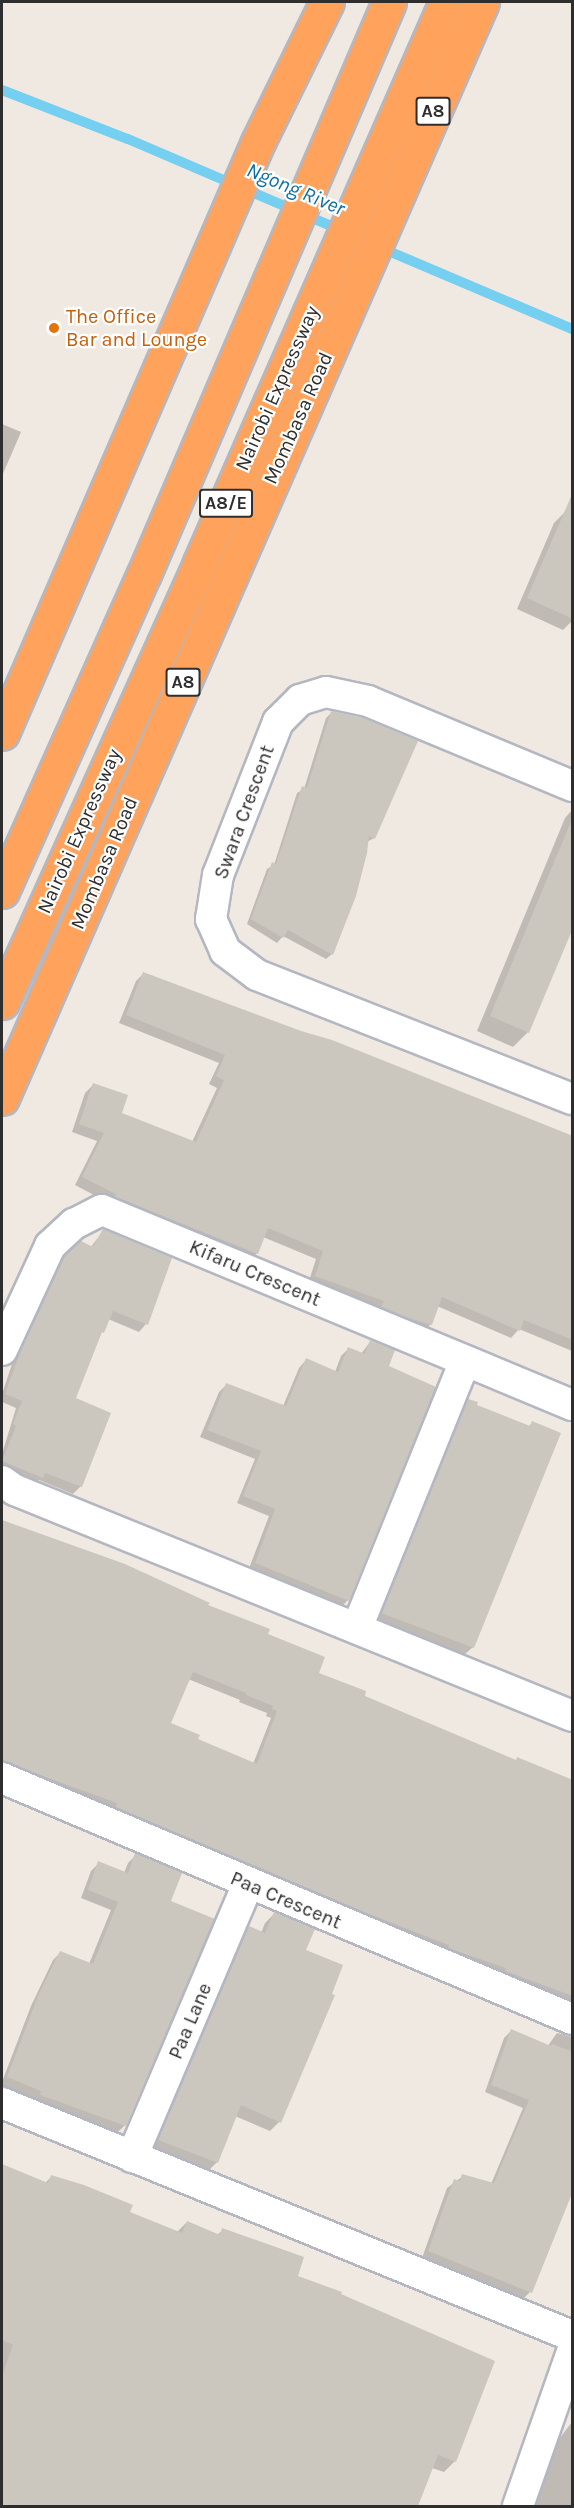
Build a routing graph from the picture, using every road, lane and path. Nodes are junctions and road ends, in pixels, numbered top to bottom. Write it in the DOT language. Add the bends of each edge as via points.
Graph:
graph roads {
  1 [pos="327,2"];
  2 [pos="389,2"];
  3 [pos="446,2"];
  4 [pos="482,2"];
  5 [pos="313,16"];
  6 [pos="2,733"];
  7 [pos="573,786"];
  8 [pos="2,891"];
  9 [pos="2,1002"];
  10 [pos="569,1089"];
  11 [pos="2,1098"];
  12 [pos="2,1350"];
  13 [pos="465,1361"];
  14 [pos="573,1405"];
  15 [pos="2,1481"];
  16 [pos="357,1628"];
  17 [pos="573,1716"];
  18 [pos="2,1778"];
  19 [pos="248,1884"];
  20 [pos="573,2019"];
  21 [pos="2,2103"];
  22 [pos="132,2157"];
  23 [pos="573,2336"];
  24 [pos="573,2352"];
  25 [pos="518,2506"];
  1 -- 5 [label="highway"];
  2 -- 8 [label="highway, A8/E" via="144,574"];
  3 -- 9 [label="highway, Nairobi Expressway / A8/E" via="200,565"];
  4 -- 11 [label="highway, Mombasa Road / A8"];
  5 -- 6 [label="highway"];
  7 -- 10 [label="street, Swara Crescent" via="368,701 326,692 300,700 278,722 218,875 211,919 225,951 257,975"];
  12 -- 13 [label="street, Kifaru Crescent" via="50,1246 74,1224 102,1210"];
  13 -- 14 [label="street, Kifaru Crescent"];
  13 -- 16 [label="street"];
  15 -- 16 [label="street" via="15,1491"];
  16 -- 17 [label="street"];
  18 -- 19 [label="street, Paa Crescent"];
  19 -- 20 [label="street, Paa Crescent"];
  19 -- 22 [label="street, Paa Lane"];
  21 -- 22 [label="street"];
  22 -- 23 [label="street"];
  24 -- 25 [label="street"];
}
